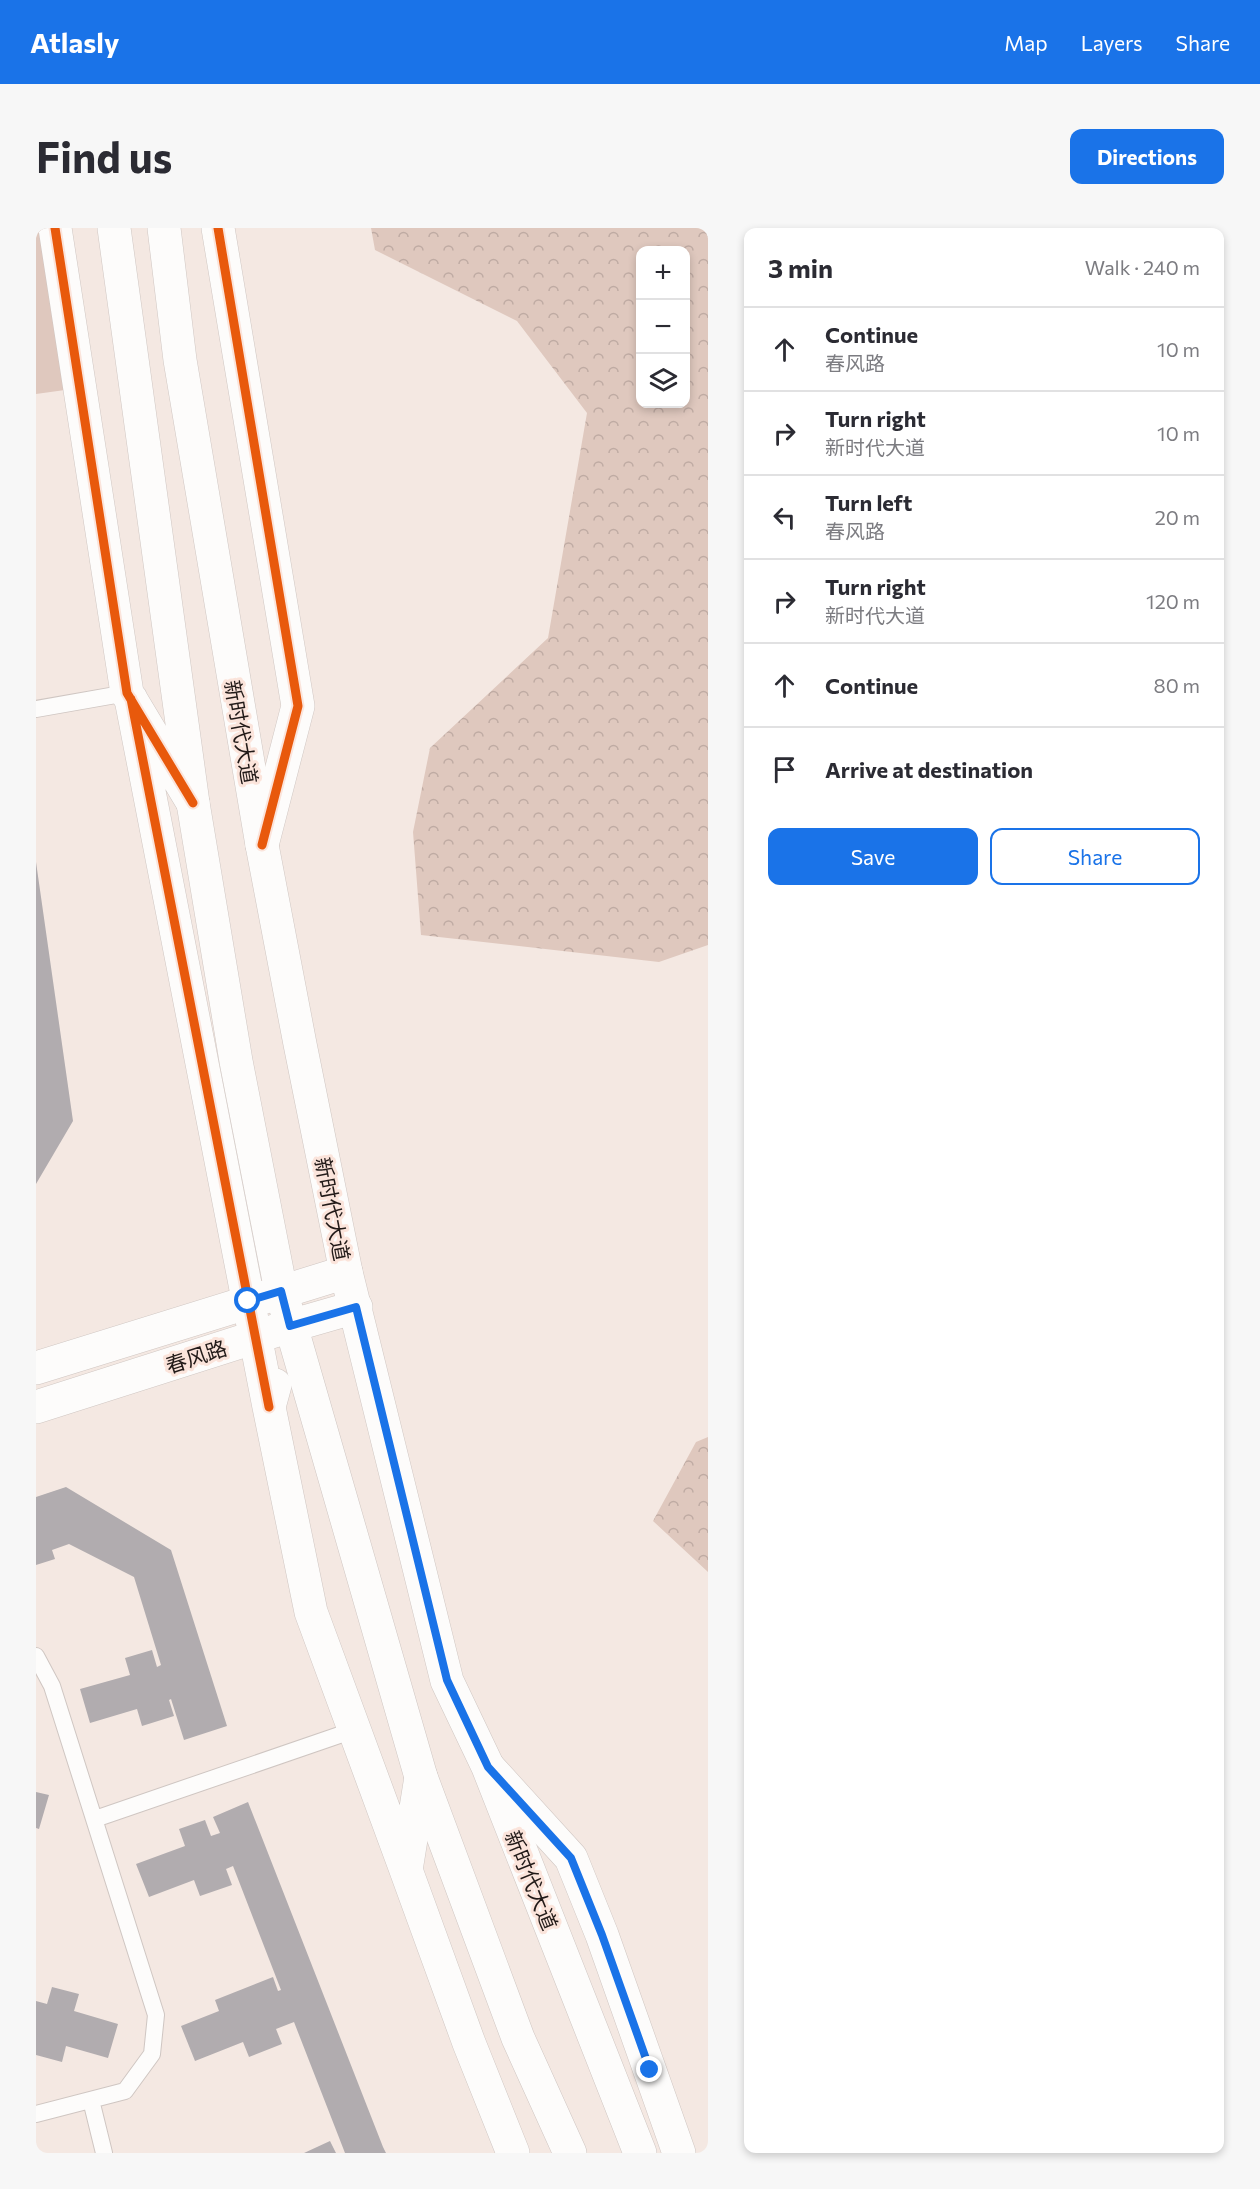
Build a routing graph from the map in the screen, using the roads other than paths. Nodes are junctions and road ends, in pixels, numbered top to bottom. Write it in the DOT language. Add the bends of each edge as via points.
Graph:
graph roads {
  1 [pos="55,228"];
  2 [pos="114,228"];
  3 [pos="164,228"];
  4 [pos="218,228"];
  5 [pos="129,696"];
  6 [pos="36,709"];
  7 [pos="193,802"];
  8 [pos="262,845"];
  9 [pos="346,1272"];
  10 [pos="281,1291"];
  11 [pos="248,1301"];
  12 [pos="356,1307"];
  13 [pos="290,1326"];
  14 [pos="255,1337"];
  15 [pos="36,1368"];
  16 [pos="36,1407"];
  17 [pos="269,1407"];
  18 [pos="36,1656"];
  19 [pos="354,1730"];
  20 [pos="488,1767"];
  21 [pos="421,1777"];
  22 [pos="95,1819"];
  23 [pos="406,1870"];
  24 [pos="91,2100"];
  25 [pos="36,2114"];
  26 [pos="104,2153"];
  27 [pos="513,2153"];
  28 [pos="570,2153"];
  29 [pos="640,2153"];
  30 [pos="679,2153"];
  1 -- 5 [label="main road"];
  2 -- 7 [label="main road"];
  3 -- 8 [label="main road, 新时代大道" via="180,360"];
  4 -- 8 [label="main road" via="298,706"];
  5 -- 6 [label="lane"];
  5 -- 7 [label="main road"];
  5 -- 11 [label="main road"];
  7 -- 10 [label="main road" via="236,1061"];
  8 -- 9 [label="main road, 新时代大道"];
  9 -- 10 [label="main road, 春风路"];
  9 -- 12 [label="main road, 新时代大道"];
  10 -- 11 [label="main road, 春风路"];
  10 -- 13 [label="main road"];
  11 -- 14 [label="main road"];
  11 -- 15 [label="main road, 春风路"];
  12 -- 13 [label="main road, 春风路"];
  12 -- 20 [label="main road, 新时代大道" via="447,1680"];
  13 -- 14 [label="main road, 春风路"];
  13 -- 17 [label="main road"];
  13 -- 21 [label="main road"];
  14 -- 16 [label="main road, 春风路"];
  14 -- 17 [label="main road"];
  17 -- 19 [label="main road" via="311,1612"];
  18 -- 22 [label="lane" via="52,1686"];
  19 -- 22 [label="lane"];
  19 -- 23 [label="main road"];
  20 -- 29 [label="main road, 新时代大道"];
  20 -- 30 [label="main road" via="571,1858"];
  21 -- 23 [label="main road"];
  21 -- 28 [label="main road" via="518,2038"];
  22 -- 24 [label="lane" via="156,2015 152,2054 125,2091"];
  23 -- 27 [label="main road"];
  24 -- 25 [label="lane"];
  24 -- 26 [label="lane"];
}
